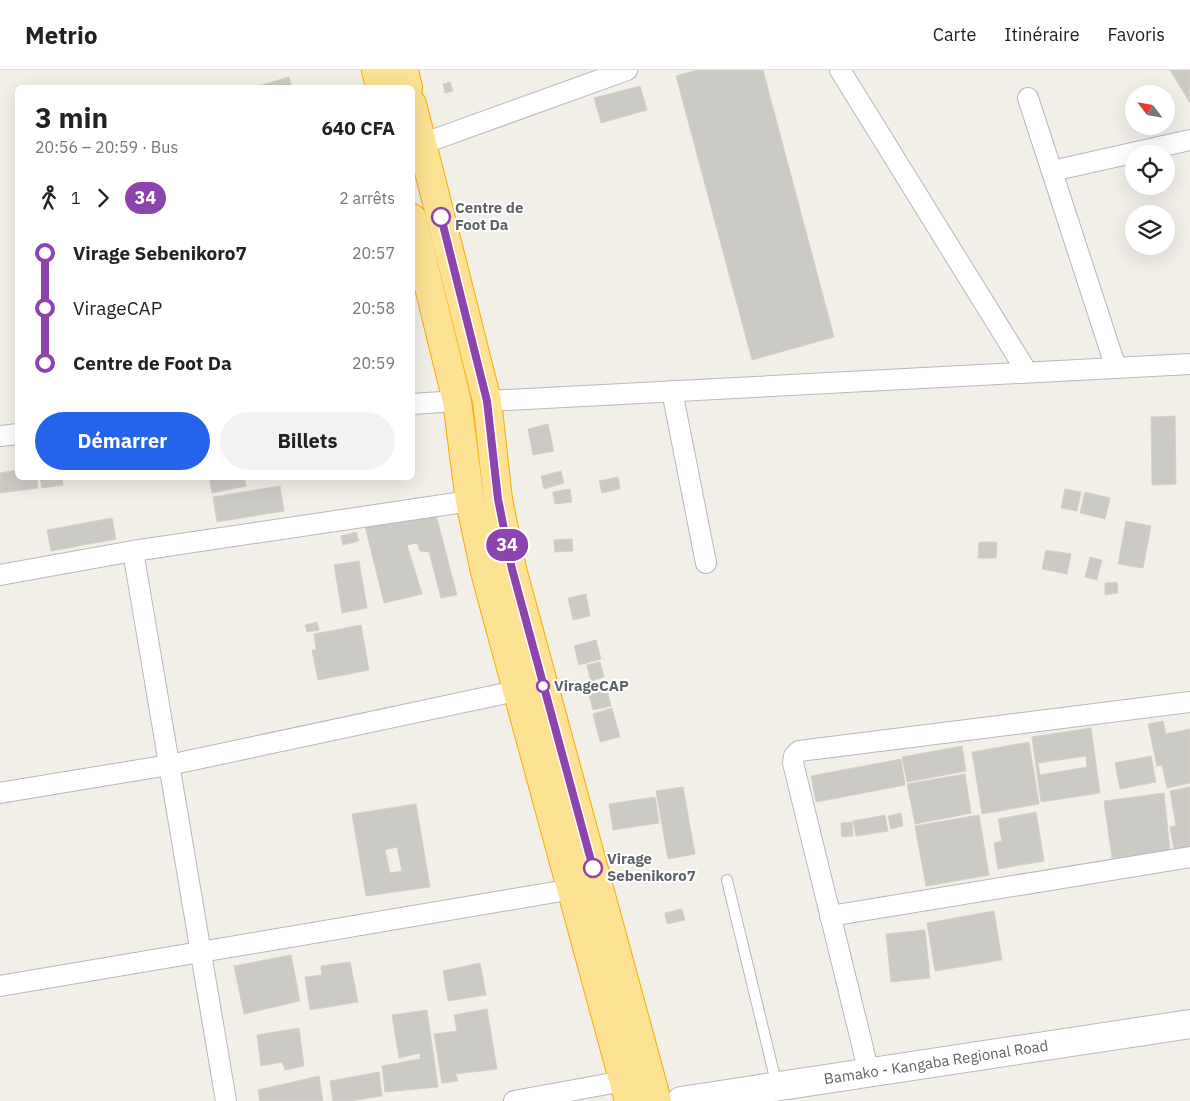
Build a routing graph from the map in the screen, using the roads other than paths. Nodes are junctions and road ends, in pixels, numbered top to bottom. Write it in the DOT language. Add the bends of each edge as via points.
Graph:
graph roads {
  1 [pos="376,70"];
  2 [pos="404,70"];
  3 [pos="628,70"];
  4 [pos="840,70"];
  5 [pos="379,85"];
  6 [pos="407,85"];
  7 [pos="1028,98"];
  8 [pos="415,116"];
  9 [pos="1190,140"];
  10 [pos="422,144"];
  11 [pos="1052,171"];
  12 [pos="415,230"];
  13 [pos="1190,364"];
  14 [pos="1116,368"];
  15 [pos="1027,372"];
  16 [pos="672,391"];
  17 [pos="457,401"];
  18 [pos="487,401"];
  19 [pos="415,404"];
  20 [pos="15,434"];
  21 [pos="0,436"];
  22 [pos="470,501"];
  23 [pos="133,551"];
  24 [pos="706,563"];
  25 [pos="0,575"];
  26 [pos="531,688"];
  27 [pos="1190,702"];
  28 [pos="169,765"];
  29 [pos="0,793"];
  30 [pos="1190,857"];
  31 [pos="727,880"];
  32 [pos="573,889"];
  33 [pos="830,916"];
  34 [pos="201,953"];
  35 [pos="0,986"];
  36 [pos="1190,1024"];
  37 [pos="869,1073"];
  38 [pos="778,1087"];
  39 [pos="627,1091"];
  40 [pos="226,1101"];
  41 [pos="514,1101"];
  42 [pos="657,1101"];
  43 [pos="681,1101"];
  1 -- 5 [label="highway"];
  2 -- 6 [label="highway"];
  3 -- 10 [label="street"];
  4 -- 15 [label="street"];
  7 -- 11 [label="street"];
  8 -- 10 [label="highway"];
  9 -- 11 [label="street"];
  10 -- 18 [label="highway"];
  11 -- 14 [label="street"];
  12 -- 17 [label="highway"];
  13 -- 14 [label="street"];
  14 -- 15 [label="street"];
  15 -- 16 [label="street"];
  16 -- 18 [label="street"];
  16 -- 24 [label="street"];
  17 -- 19 [label="street"];
  17 -- 22 [label="highway"];
  18 -- 26 [label="highway" via="498,499"];
  20 -- 21 [label="street"];
  22 -- 23 [label="street"];
  22 -- 26 [label="highway" via="485,572"];
  23 -- 25 [label="street"];
  23 -- 28 [label="street"];
  26 -- 28 [label="street"];
  26 -- 32 [label="highway"];
  26 -- 42 [label="highway"];
  27 -- 33 [label="street" via="799,751 793,763"];
  28 -- 29 [label="street"];
  28 -- 34 [label="street"];
  30 -- 33 [label="street"];
  31 -- 38 [label="lane"];
  32 -- 34 [label="street"];
  32 -- 39 [label="highway"];
  33 -- 37 [label="street"];
  34 -- 35 [label="street"];
  34 -- 40 [label="street"];
  36 -- 37 [label="street, Bamako - Kangaba Regional Road"];
  37 -- 38 [label="street, Bamako - Kangaba Regional Road"];
  38 -- 43 [label="street, Bamako - Kangaba Regional Road"];
  39 -- 41 [label="street"];
}
